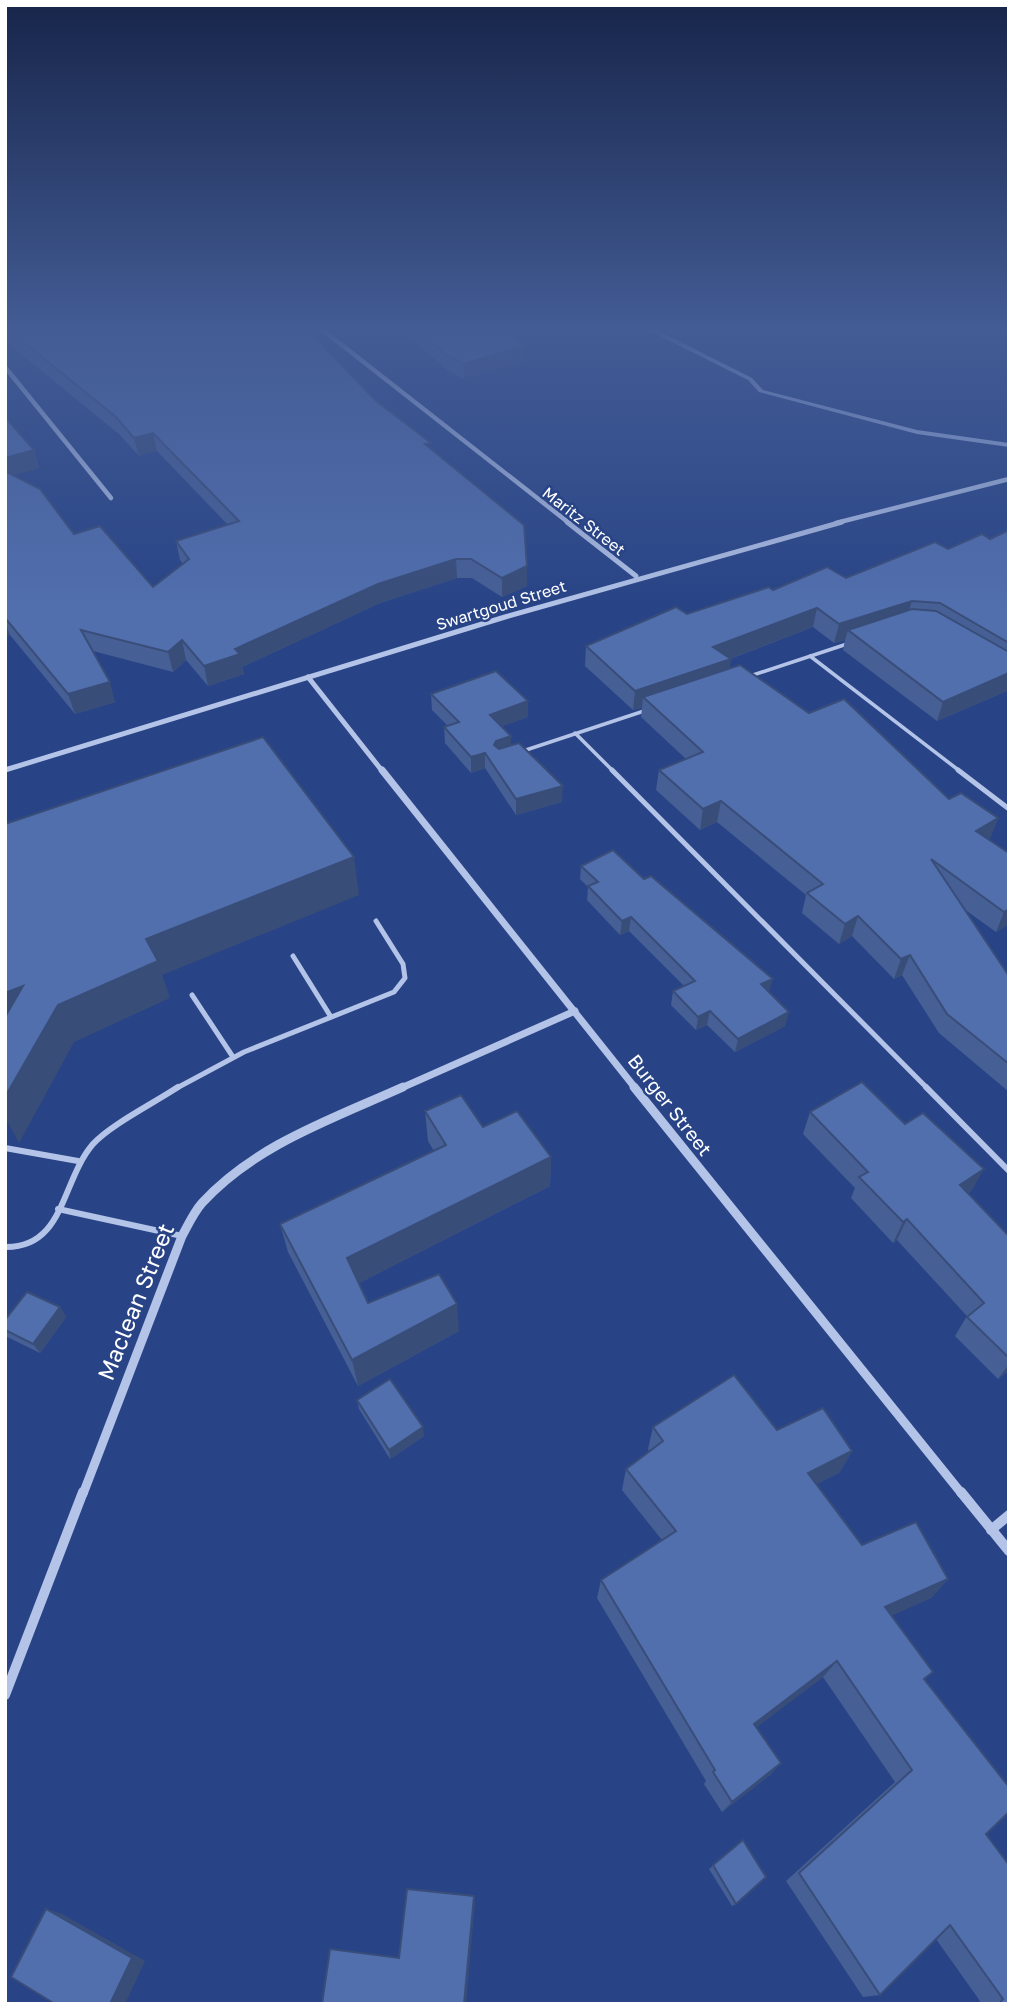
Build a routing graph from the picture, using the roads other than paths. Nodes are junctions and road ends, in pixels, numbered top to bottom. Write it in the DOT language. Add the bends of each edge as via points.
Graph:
graph roads {
  1 [pos="48,421"];
  2 [pos="438,421"];
  3 [pos="1009,479"];
  4 [pos="111,498"];
  5 [pos="636,576"];
  6 [pos="858,640"];
  7 [pos="810,656"];
  8 [pos="308,677"];
  9 [pos="744,678"];
  10 [pos="653,708"];
  11 [pos="575,733"];
  12 [pos="511,755"];
  13 [pos="5,770"];
  14 [pos="1009,809"];
  15 [pos="376,921"];
  16 [pos="293,956"];
  17 [pos="192,995"];
  18 [pos="575,1011"];
  19 [pos="331,1017"];
  20 [pos="233,1057"];
  21 [pos="5,1148"];
  22 [pos="78,1161"];
  23 [pos="1009,1171"];
  24 [pos="58,1209"];
  25 [pos="181,1236"];
  26 [pos="5,1247"];
  27 [pos="1009,1516"];
  28 [pos="991,1530"];
  29 [pos="1009,1551"];
  30 [pos="5,1695"];
  1 -- 4 [label="street"];
  2 -- 5 [label="street, Maritz Street"];
  3 -- 5 [label="street, Swartgoud Street"];
  5 -- 8 [label="street, Swartgoud Street"];
  6 -- 7 [label="lane"];
  7 -- 9 [label="lane"];
  7 -- 14 [label="lane"];
  8 -- 13 [label="street, Swartgoud Street"];
  8 -- 18 [label="street, Burger Street"];
  10 -- 11 [label="lane"];
  11 -- 12 [label="lane"];
  11 -- 23 [label="lane"];
  15 -- 19 [label="lane" via="403,964 405,978 394,992"];
  16 -- 19 [label="lane"];
  17 -- 20 [label="lane"];
  18 -- 25 [label="street, Maclean Street" via="302,1132 260,1156 200,1205"];
  18 -- 28 [label="street, Burger Street"];
  19 -- 20 [label="lane"];
  20 -- 22 [label="lane" via="94,1142"];
  21 -- 22 [label="lane"];
  22 -- 24 [label="lane"];
  24 -- 25 [label="lane"];
  24 -- 26 [label="lane" via="47,1233 34,1245"];
  25 -- 30 [label="street, Maclean Street"];
  27 -- 28 [label="street"];
  28 -- 29 [label="street, Burger Street"];
}
